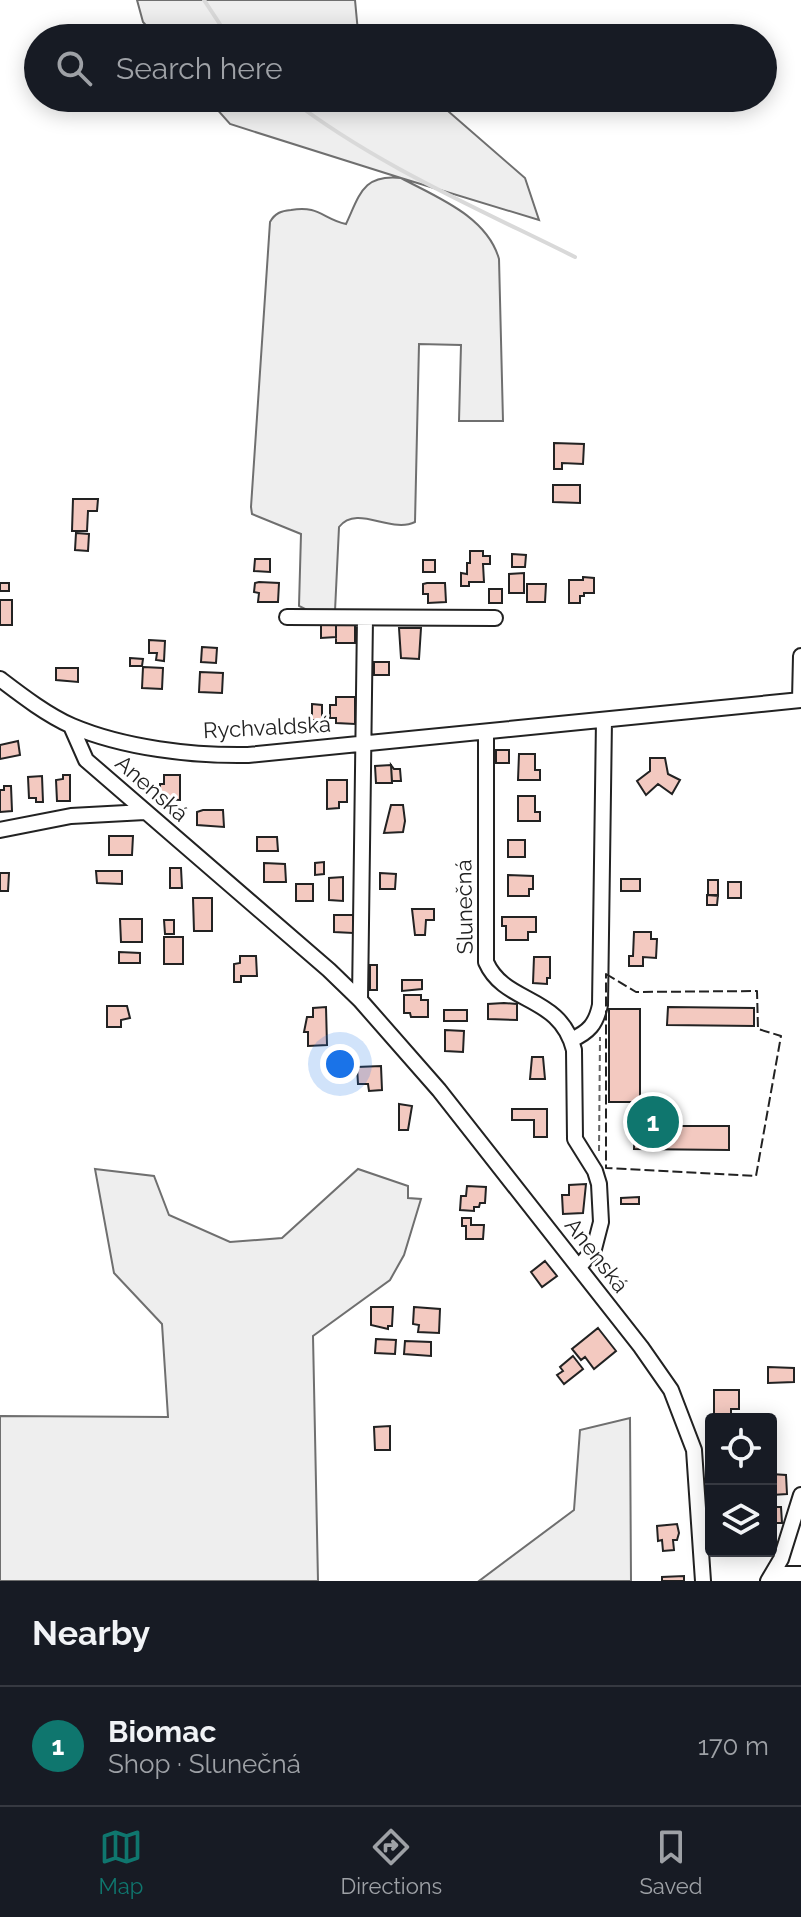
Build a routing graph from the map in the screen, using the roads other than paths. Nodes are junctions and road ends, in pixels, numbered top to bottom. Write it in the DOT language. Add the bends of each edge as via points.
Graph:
graph roads {
  1 [pos="287,617"];
  2 [pos="365,618"];
  3 [pos="495,618"];
  4 [pos="801,656"];
  5 [pos="0,679"];
  6 [pos="800,700"];
  7 [pos="604,720"];
  8 [pos="71,726"];
  9 [pos="486,732"];
  10 [pos="362,743"];
  11 [pos="145,812"];
  12 [pos="0,830"];
  13 [pos="360,1000"];
  14 [pos="571,1040"];
  15 [pos="579,1267"];
  16 [pos="801,1495"];
  17 [pos="801,1574"];
  18 [pos="771,1578"];
  19 [pos="703,1581"];
  1 -- 2 [label="street"];
  2 -- 3 [label="street"];
  2 -- 10 [label="street, Rychvaldská"];
  4 -- 6 [label="street"];
  5 -- 8 [label="street, Rychvaldská"];
  6 -- 7 [label="street, Rychvaldská"];
  7 -- 9 [label="street, Rychvaldská"];
  7 -- 14 [label="street" via="600,997 591,1028"];
  8 -- 10 [label="street, Rychvaldská" via="188,753 248,755"];
  8 -- 11 [label="street, Anenská" via="86,760"];
  9 -- 10 [label="street, Rychvaldská"];
  9 -- 14 [label="street, Slunečná" via="486,962 503,984 557,1017"];
  10 -- 13 [label="street, Rychvaldská"];
  11 -- 12 [label="street" via="71,816"];
  11 -- 13 [label="street, Anenská"];
  13 -- 15 [label="street, Anenská" via="439,1090"];
  14 -- 15 [label="street" via="575,1139 595,1171 601,1222 594,1249"];
  15 -- 19 [label="street, Anenská" via="641,1347 682,1414 694,1450"];
  16 -- 18 [label="street"];
  17 -- 18 [label="street"];
}
